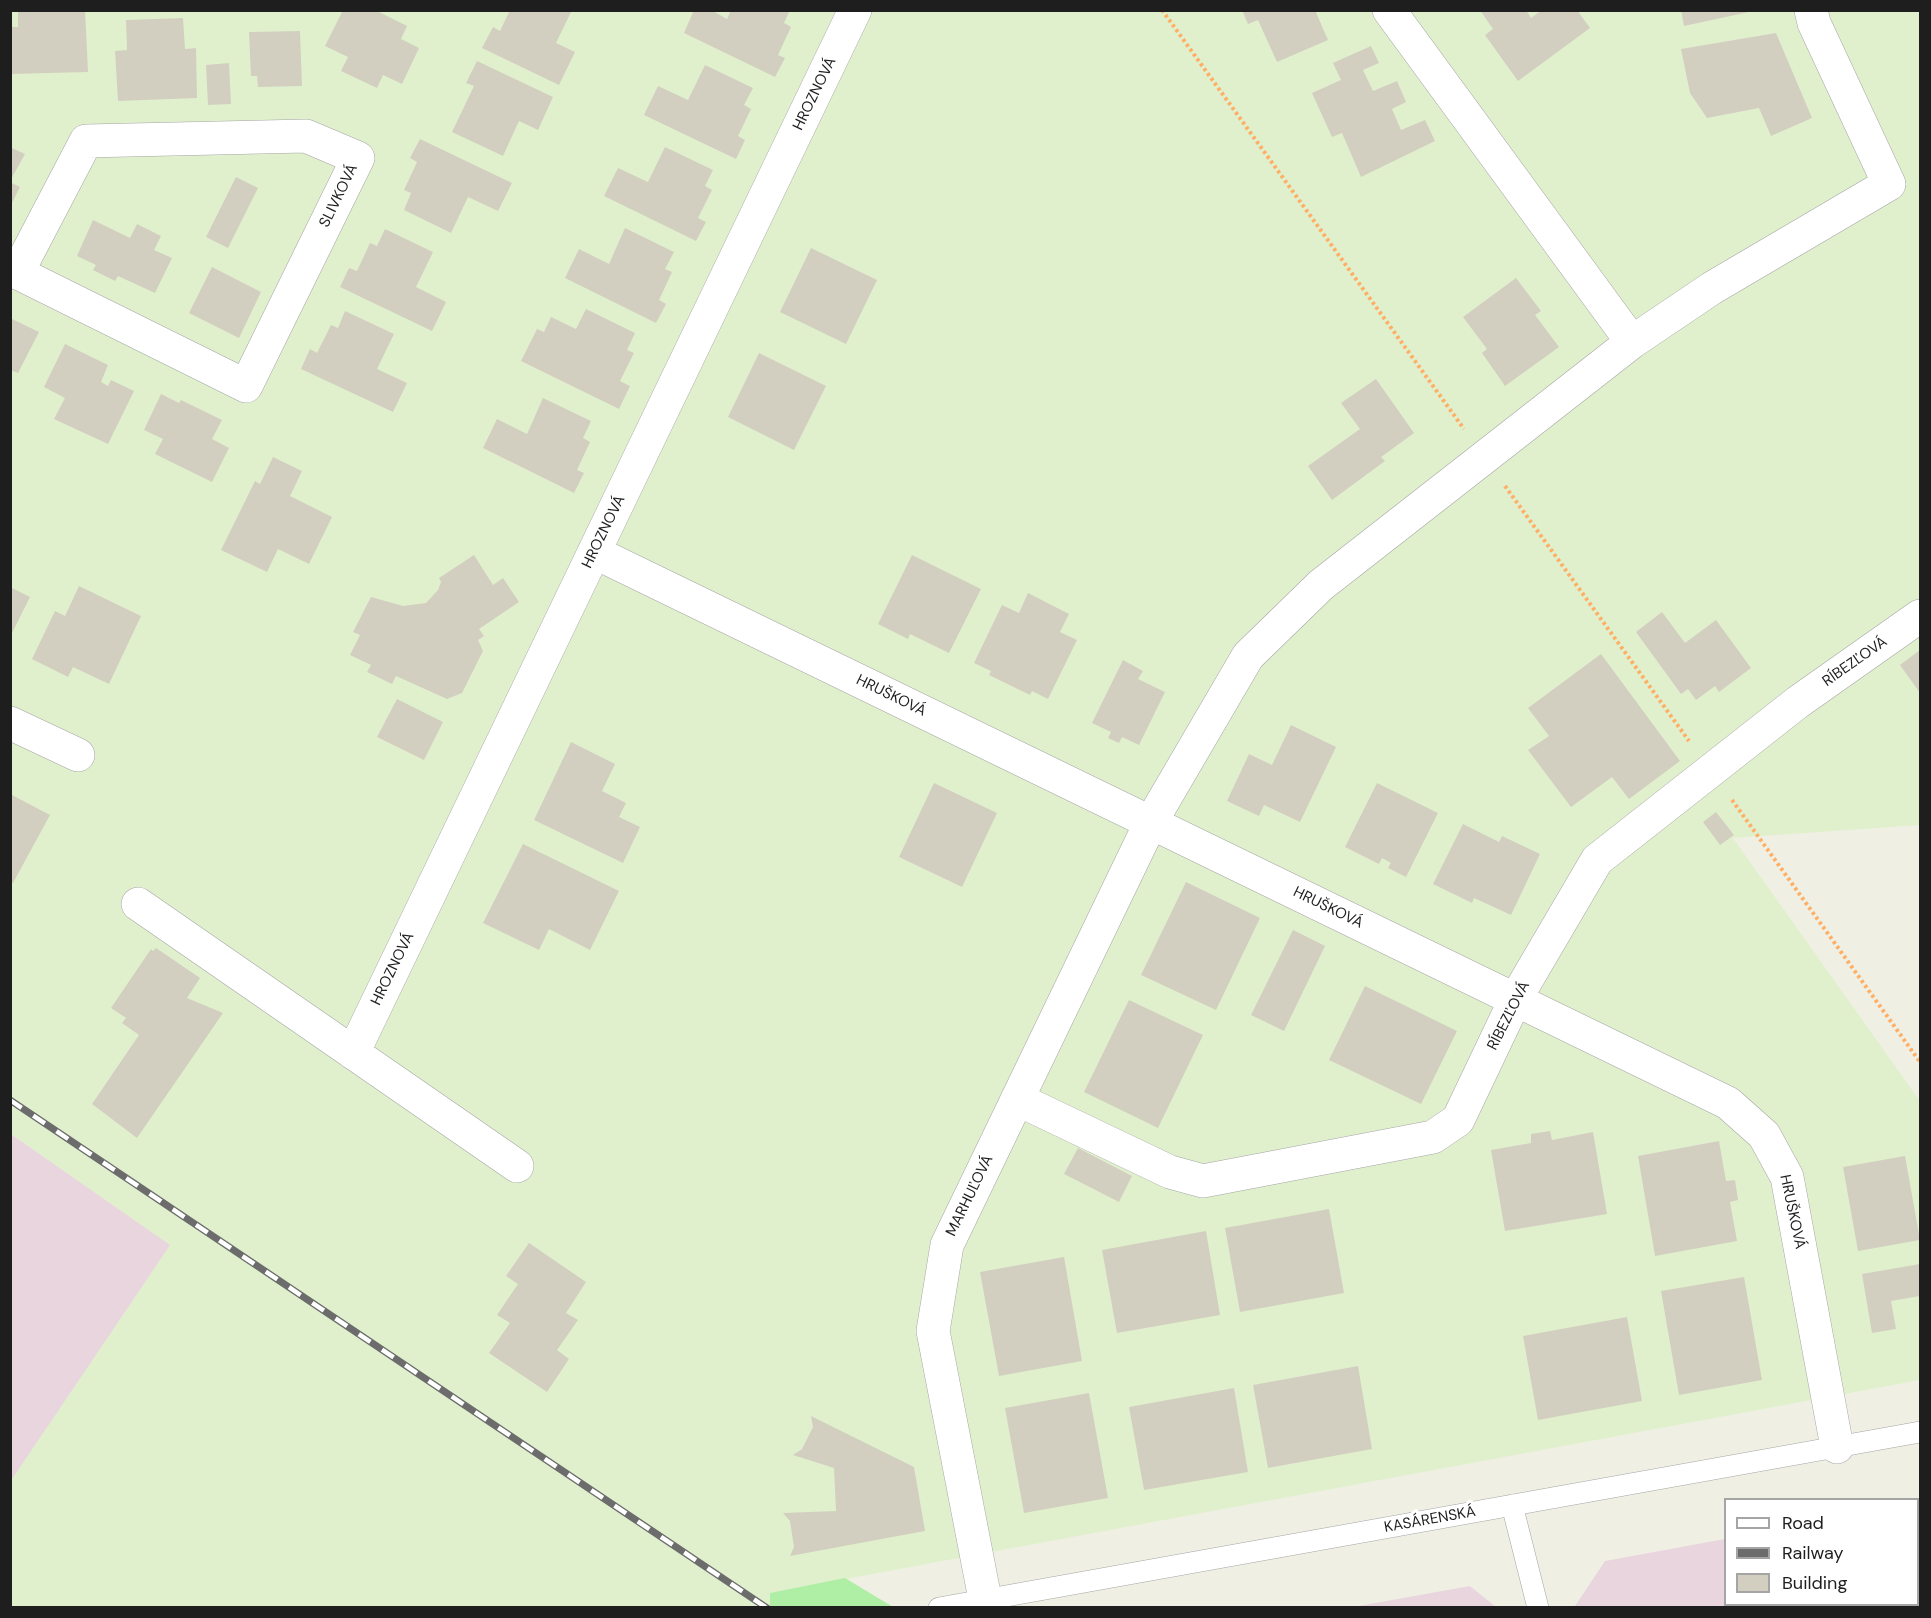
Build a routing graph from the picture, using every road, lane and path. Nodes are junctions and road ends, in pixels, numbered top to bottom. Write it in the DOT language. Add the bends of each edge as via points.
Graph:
graph roads {
  1 [pos="855,10"];
  2 [pos="1162,10"];
  3 [pos="1389,10"];
  4 [pos="1810,10"];
  5 [pos="14,271"];
  6 [pos="1632,342"];
  7 [pos="1485,458"];
  8 [pos="594,552"];
  9 [pos="1920,616"];
  10 [pos="10,723"];
  11 [pos="78,755"];
  12 [pos="1710,770"];
  13 [pos="1151,822"];
  14 [pos="138,904"];
  15 [pos="1516,998"];
  16 [pos="353,1053"];
  17 [pos="1920,1062"];
  18 [pos="1017,1100"];
  19 [pos="517,1166"];
  20 [pos="1920,1432"];
  21 [pos="1837,1447"];
  22 [pos="1512,1505"];
  23 [pos="985,1599"];
  24 [pos="939,1608"];
  25 [pos="1538,1608"];
  1 -- 8 [label="street, HROZNOVÁ"];
  2 -- 7 [label="path"];
  3 -- 6 [label="street"];
  4 -- 6 [label="street, MARHUĽOVÁ" via="1889,184 1712,288"];
  5 -- 5 [label="street, SLIVKOVÁ" via="246,386 358,158 306,136 86,141"];
  6 -- 7 [label="street, MARHUĽOVÁ"];
  7 -- 12 [label="path"];
  7 -- 13 [label="street, MARHUĽOVÁ" via="1321,585 1248,656"];
  8 -- 13 [label="street, HRUŠKOVÁ"];
  8 -- 16 [label="street, HROZNOVÁ"];
  9 -- 12 [label="street, RÍBEZĽOVÁ" via="1797,702"];
  10 -- 11 [label="street"];
  12 -- 15 [label="street, RÍBEZĽOVÁ" via="1597,860"];
  12 -- 17 [label="path"];
  13 -- 15 [label="street, HRUŠKOVÁ"];
  13 -- 18 [label="street, MARHUĽOVÁ"];
  14 -- 16 [label="street"];
  15 -- 18 [label="street, RÍBEZĽOVÁ" via="1458,1120 1433,1137 1203,1180 1170,1172"];
  15 -- 21 [label="street, HRUŠKOVÁ" via="1728,1102 1764,1135 1787,1177"];
  16 -- 19 [label="street"];
  18 -- 23 [label="street, MARHUĽOVÁ" via="947,1245 933,1331"];
  20 -- 21 [label="lane, KASÁRENSKÁ"];
  21 -- 22 [label="lane, KASÁRENSKÁ"];
  22 -- 23 [label="lane, KASÁRENSKÁ"];
  22 -- 25 [label="lane"];
  23 -- 24 [label="lane, KASÁRENSKÁ"];
}
